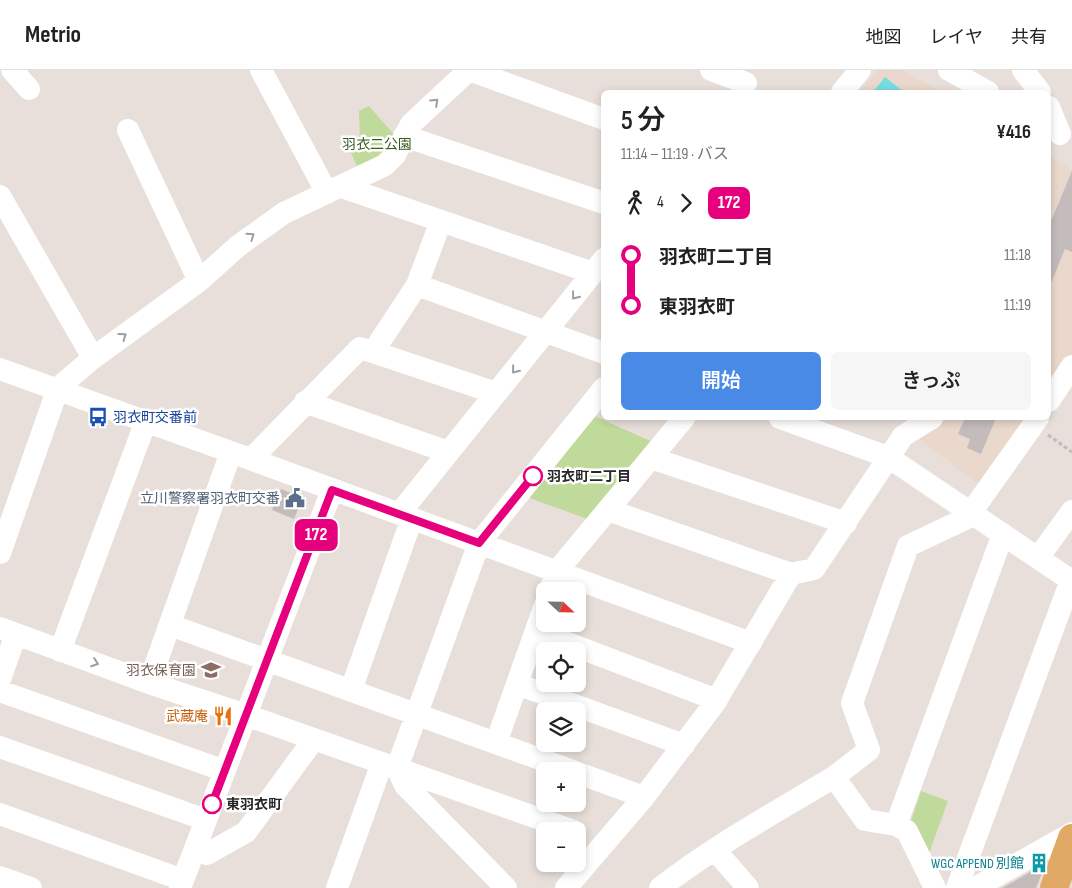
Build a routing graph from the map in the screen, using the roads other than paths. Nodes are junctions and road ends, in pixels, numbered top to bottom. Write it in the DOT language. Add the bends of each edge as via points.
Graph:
graph roads {
  1 [pos="12,70"];
  2 [pos="261,70"];
  3 [pos="469,70"];
  4 [pos="711,70"];
  5 [pos="860,70"];
  6 [pos="949,70"];
  7 [pos="1023,70"];
  8 [pos="747,82"];
  9 [pos="29,89"];
  10 [pos="844,90"];
  11 [pos="984,90"];
  12 [pos="1038,90"];
  13 [pos="1051,112"];
  14 [pos="601,118"];
  15 [pos="128,130"];
  16 [pos="1060,134"];
  17 [pos="404,136"];
  18 [pos="334,190"];
  19 [pos="0,196"];
  20 [pos="601,202"];
  21 [pos="441,221"];
  22 [pos="598,266"];
  23 [pos="199,280"];
  24 [pos="417,285"];
  25 [pos="546,332"];
  26 [pos="373,352"];
  27 [pos="601,352"];
  28 [pos="93,358"];
  29 [pos="1072,366"];
  30 [pos="0,369"];
  31 [pos="58,388"];
  32 [pos="601,392"];
  33 [pos="496,394"];
  34 [pos="1051,398"];
  35 [pos="305,402"];
  36 [pos="146,420"];
  37 [pos="682,420"];
  38 [pos="786,420"];
  39 [pos="929,420"];
  40 [pos="1036,421"];
  41 [pos="448,452"];
  42 [pos="241,455"];
  43 [pos="888,457"];
  44 [pos="651,458"];
  45 [pos="332,490"];
  46 [pos="608,510"];
  47 [pos="1072,510"];
  48 [pos="971,513"];
  49 [pos="405,516"];
  50 [pos="846,523"];
  51 [pos="1003,534"];
  52 [pos="479,543"];
  53 [pos="0,553"];
  54 [pos="1038,558"];
  55 [pos="791,574"];
  56 [pos="1072,580"];
  57 [pos="553,581"];
  58 [pos="170,625"];
  59 [pos="8,631"];
  60 [pos="536,631"];
  61 [pos="539,632"];
  62 [pos="751,643"];
  63 [pos="60,650"];
  64 [pos="267,660"];
  65 [pos="0,679"];
  66 [pos="149,682"];
  67 [pos="517,684"];
  68 [pos="351,690"];
  69 [pos="0,691"];
  70 [pos="717,700"];
  71 [pos="416,714"];
  72 [pos="246,715"];
  73 [pos="314,739"];
  74 [pos="496,743"];
  75 [pos="684,745"];
  76 [pos="0,747"];
  77 [pos="548,762"];
  78 [pos="389,766"];
  79 [pos="225,771"];
  80 [pos="586,776"];
  81 [pos="834,777"];
  82 [pos="644,797"];
  83 [pos="0,814"];
  84 [pos="206,820"];
  85 [pos="548,822"];
  86 [pos="896,825"];
  87 [pos="1072,833"];
  88 [pos="586,836"];
  89 [pos="1072,838"];
  90 [pos="605,842"];
  91 [pos="195,850"];
  92 [pos="715,850"];
  93 [pos="0,877"];
  94 [pos="182,884"];
  95 [pos="1061,885"];
  96 [pos="503,887"];
  97 [pos="31,888"];
  98 [pos="337,888"];
  99 [pos="566,888"];
  100 [pos="660,888"];
  101 [pos="748,888"];
  102 [pos="935,888"];
  103 [pos="958,888"];
  104 [pos="975,888"];
  1 -- 9 [label="street"];
  2 -- 18 [label="street"];
  3 -- 14 [label="street"];
  17 -- 3 [label="street, one-way" via="411,124"];
  4 -- 8 [label="street"];
  5 -- 10 [label="street"];
  6 -- 11 [label="street"];
  7 -- 12 [label="street"];
  13 -- 16 [label="street"];
  15 -- 23 [label="street"];
  17 -- 18 [label="street" via="395,155 385,165"];
  17 -- 20 [label="street"];
  18 -- 21 [label="street"];
  23 -- 18 [label="street, one-way" via="238,246 284,213"];
  19 -- 28 [label="street"];
  21 -- 22 [label="street"];
  21 -- 24 [label="street"];
  22 -- 25 [label="street, one-way"];
  28 -- 23 [label="street, one-way"];
  24 -- 25 [label="street"];
  24 -- 26 [label="street"];
  25 -- 27 [label="street"];
  25 -- 33 [label="street, one-way"];
  26 -- 33 [label="street"];
  26 -- 35 [label="street" via="360,348"];
  28 -- 31 [label="street"];
  29 -- 34 [label="street"];
  30 -- 31 [label="street"];
  31 -- 36 [label="street"];
  31 -- 53 [label="street"];
  32 -- 52 [label="street"];
  33 -- 41 [label="street"];
  35 -- 41 [label="street"];
  35 -- 42 [label="street"];
  36 -- 42 [label="street"];
  36 -- 63 [label="street"];
  37 -- 44 [label="street"];
  38 -- 43 [label="street"];
  39 -- 43 [label="street" via="903,436"];
  40 -- 48 [label="street"];
  41 -- 49 [label="street"];
  42 -- 45 [label="street"];
  42 -- 58 [label="street"];
  43 -- 48 [label="street"];
  43 -- 50 [label="street"];
  44 -- 46 [label="street"];
  44 -- 50 [label="street"];
  45 -- 49 [label="street"];
  45 -- 64 [label="street"];
  46 -- 55 [label="street"];
  46 -- 57 [label="street"];
  47 -- 54 [label="street"];
  48 -- 51 [label="street"];
  48 -- 81 [label="street" via="967,518 908,546 852,703 869,750"];
  49 -- 52 [label="street"];
  49 -- 68 [label="street"];
  50 -- 55 [label="street" via="814,569"];
  51 -- 54 [label="street"];
  51 -- 86 [label="street"];
  52 -- 57 [label="street"];
  52 -- 71 [label="street"];
  54 -- 56 [label="street"];
  55 -- 62 [label="street"];
  56 -- 103 [label="street"];
  57 -- 62 [label="street"];
  58 -- 64 [label="street"];
  58 -- 66 [label="street"];
  59 -- 63 [label="street"];
  59 -- 65 [label="street"];
  60 -- 67 [label="street"];
  61 -- 70 [label="street"];
  62 -- 70 [label="street"];
  63 -- 66 [label="street, one-way"];
  64 -- 68 [label="street"];
  64 -- 72 [label="street"];
  66 -- 72 [label="street"];
  67 -- 74 [label="street"];
  67 -- 75 [label="street"];
  68 -- 71 [label="street"];
  69 -- 79 [label="street"];
  70 -- 75 [label="street"];
  71 -- 74 [label="street"];
  71 -- 78 [label="street"];
  72 -- 73 [label="street"];
  72 -- 79 [label="street"];
  73 -- 78 [label="street"];
  73 -- 91 [label="street" via="246,832 207,854"];
  74 -- 77 [label="street"];
  75 -- 82 [label="street"];
  76 -- 84 [label="street"];
  78 -- 85 [label="street"];
  78 -- 96 [label="street"];
  78 -- 98 [label="street"];
  79 -- 84 [label="street"];
  80 -- 82 [label="street"];
  81 -- 86 [label="street" via="865,820"];
  81 -- 92 [label="street"];
  82 -- 90 [label="street"];
  83 -- 94 [label="street"];
  84 -- 91 [label="street"];
  86 -- 102 [label="street" via="907,831"];
  87 -- 104 [label="street"];
  88 -- 90 [label="street"];
  89 -- 95 [label="main road"];
  90 -- 99 [label="street"];
  91 -- 94 [label="street"];
  92 -- 100 [label="street"];
  92 -- 101 [label="street"];
  93 -- 97 [label="street"];
}
